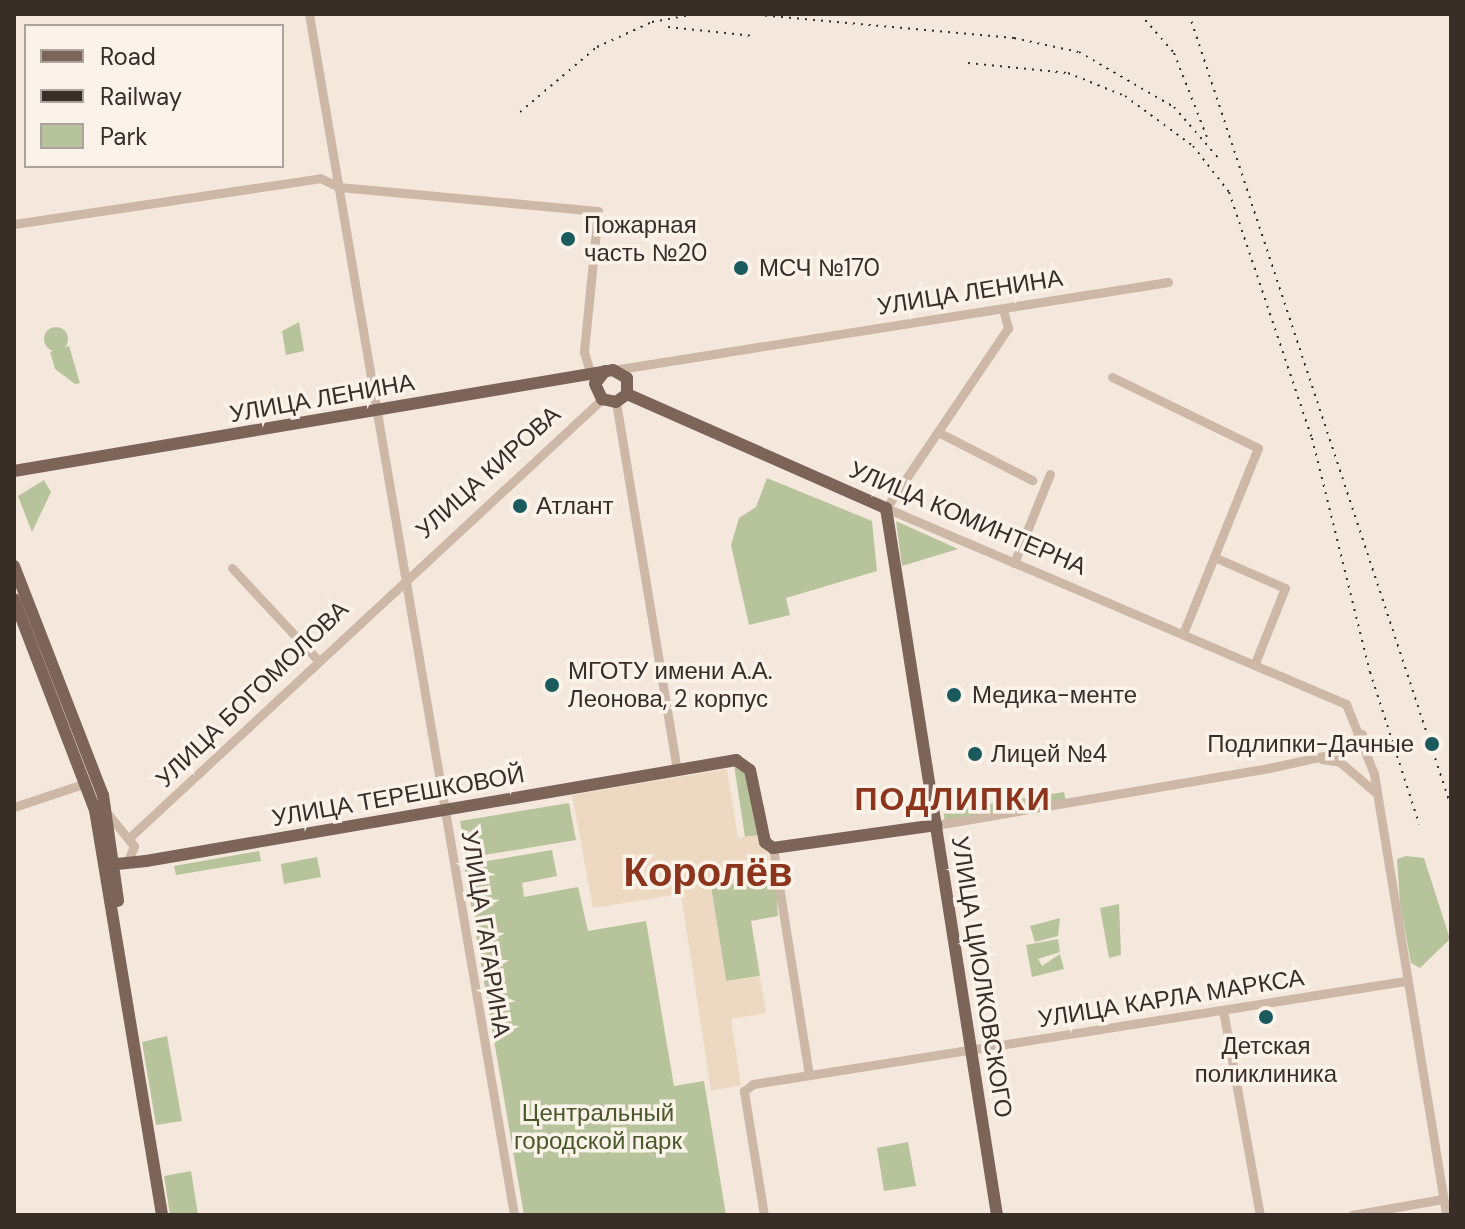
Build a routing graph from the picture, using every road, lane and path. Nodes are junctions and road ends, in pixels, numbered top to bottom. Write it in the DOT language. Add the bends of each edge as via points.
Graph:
graph roads {
  1 [pos="309,14"];
  2 [pos="339,187"];
  3 [pos="14,224"];
  4 [pos="1168,282"];
  5 [pos="1003,310"];
  6 [pos="637,366"];
  7 [pos="609,370"];
  8 [pos="1112,377"];
  9 [pos="627,378"];
  10 [pos="593,379"];
  11 [pos="622,398"];
  12 [pos="602,399"];
  13 [pos="374,410"];
  14 [pos="938,432"];
  15 [pos="14,471"];
  16 [pos="1050,474"];
  17 [pos="1032,480"];
  18 [pos="886,508"];
  19 [pos="1214,557"];
  20 [pos="1014,563"];
  21 [pos="14,566"];
  22 [pos="232,568"];
  23 [pos="402,578"];
  24 [pos="14,599"];
  25 [pos="1183,634"];
  26 [pos="317,659"];
  27 [pos="1255,663"];
  28 [pos="1362,734"];
  29 [pos="1310,758"];
  30 [pos="677,770"];
  31 [pos="1374,774"];
  32 [pos="1362,776"];
  33 [pos="86,783"];
  34 [pos="1376,793"];
  35 [pos="14,807"];
  36 [pos="446,810"];
  37 [pos="108,814"];
  38 [pos="936,825"];
  39 [pos="129,838"];
  40 [pos="769,845"];
  41 [pos="115,861"];
  42 [pos="1405,981"];
  43 [pos="127,999"];
  44 [pos="1223,1010"];
  45 [pos="971,1049"];
  46 [pos="809,1075"];
  47 [pos="1443,1199"];
  48 [pos="162,1215"];
  49 [pos="514,1215"];
  50 [pos="764,1215"];
  51 [pos="997,1215"];
  52 [pos="1260,1215"];
  53 [pos="1352,1215"];
  54 [pos="1446,1215"];
  1 -- 2 [label="street, УЛИЦА ГАГАРИНА"];
  2 -- 3 [label="street" via="302,179"];
  2 -- 10 [label="street" via="598,211 584,352"];
  2 -- 13 [label="street, УЛИЦА ГАГАРИНА"];
  4 -- 5 [label="street, УЛИЦА ЛЕНИНА"];
  5 -- 6 [label="street, УЛИЦА ЛЕНИНА"];
  5 -- 14 [label="street" via="1008,328"];
  6 -- 7 [label="street, УЛИЦА ЛЕНИНА"];
  6 -- 9 [label="street"];
  7 -- 9 [label="main road"];
  7 -- 10 [label="main road, УЛИЦА ЛЕНИНА"];
  8 -- 19 [label="street" via="1258,448"];
  9 -- 11 [label="main road"];
  10 -- 12 [label="main road"];
  10 -- 13 [label="main road, УЛИЦА ЛЕНИНА"];
  11 -- 12 [label="main road"];
  11 -- 18 [label="main road, УЛИЦА КОМИНТЕРНА"];
  11 -- 30 [label="street"];
  12 -- 23 [label="street, УЛИЦА КИРОВА"];
  13 -- 15 [label="main road, УЛИЦА ЛЕНИНА"];
  13 -- 23 [label="street, УЛИЦА ГАГАРИНА"];
  14 -- 17 [label="street"];
  14 -- 18 [label="street"];
  16 -- 20 [label="street"];
  18 -- 20 [label="street, УЛИЦА КОМИНТЕРНА"];
  18 -- 38 [label="main road, УЛИЦА ЦИОЛКОВСКОГО"];
  19 -- 25 [label="street"];
  19 -- 27 [label="street" via="1285,588"];
  20 -- 25 [label="street, УЛИЦА КОМИНТЕРНА"];
  21 -- 37 [label="main road"];
  22 -- 26 [label="street"];
  23 -- 26 [label="street, УЛИЦА БОГОМОЛОВА"];
  23 -- 36 [label="street, УЛИЦА ГАГАРИНА"];
  24 -- 33 [label="main road"];
  25 -- 27 [label="street, УЛИЦА КОМИНТЕРНА"];
  26 -- 39 [label="street, УЛИЦА БОГОМОЛОВА"];
  27 -- 28 [label="street, УЛИЦА КОМИНТЕРНА" via="1346,704"];
  28 -- 29 [label="street" via="1342,752"];
  28 -- 31 [label="street, УЛИЦА КОМИНТЕРНА"];
  29 -- 32 [label="street" via="1340,762"];
  29 -- 38 [label="street"];
  30 -- 36 [label="main road, УЛИЦА ТЕРЕШКОВОЙ"];
  30 -- 40 [label="main road, УЛИЦА ТЕРЕШКОВОЙ" via="745,764"];
  31 -- 32 [label="street"];
  31 -- 34 [label="street, УЛИЦА КОМИНТЕРНА"];
  32 -- 34 [label="street"];
  33 -- 35 [label="street"];
  33 -- 41 [label="main road"];
  34 -- 42 [label="street, УЛИЦА КОМИНТЕРНА"];
  36 -- 41 [label="main road, УЛИЦА ТЕРЕШКОВОЙ"];
  36 -- 49 [label="street, УЛИЦА ГАГАРИНА"];
  37 -- 39 [label="street"];
  37 -- 41 [label="main road"];
  38 -- 40 [label="main road"];
  38 -- 45 [label="main road, УЛИЦА ЦИОЛКОВСКОГО"];
  39 -- 41 [label="street" via="135,851"];
  40 -- 46 [label="street"];
  41 -- 43 [label="main road"];
  41 -- 43 [label="main road"];
  42 -- 44 [label="street, УЛИЦА КАРЛА МАРКСА"];
  42 -- 47 [label="street, УЛИЦА КОМИНТЕРНА"];
  43 -- 48 [label="main road"];
  44 -- 45 [label="street, УЛИЦА КАРЛА МАРКСА"];
  44 -- 52 [label="street"];
  45 -- 46 [label="street, УЛИЦА КАРЛА МАРКСА"];
  45 -- 51 [label="main road, УЛИЦА ЦИОЛКОВСКОГО"];
  46 -- 50 [label="street, УЛИЦА КАРЛА МАРКСА" via="753,1084 744,1091"];
  47 -- 53 [label="street"];
  47 -- 54 [label="street, УЛИЦА КОМИНТЕРНА"];
}
